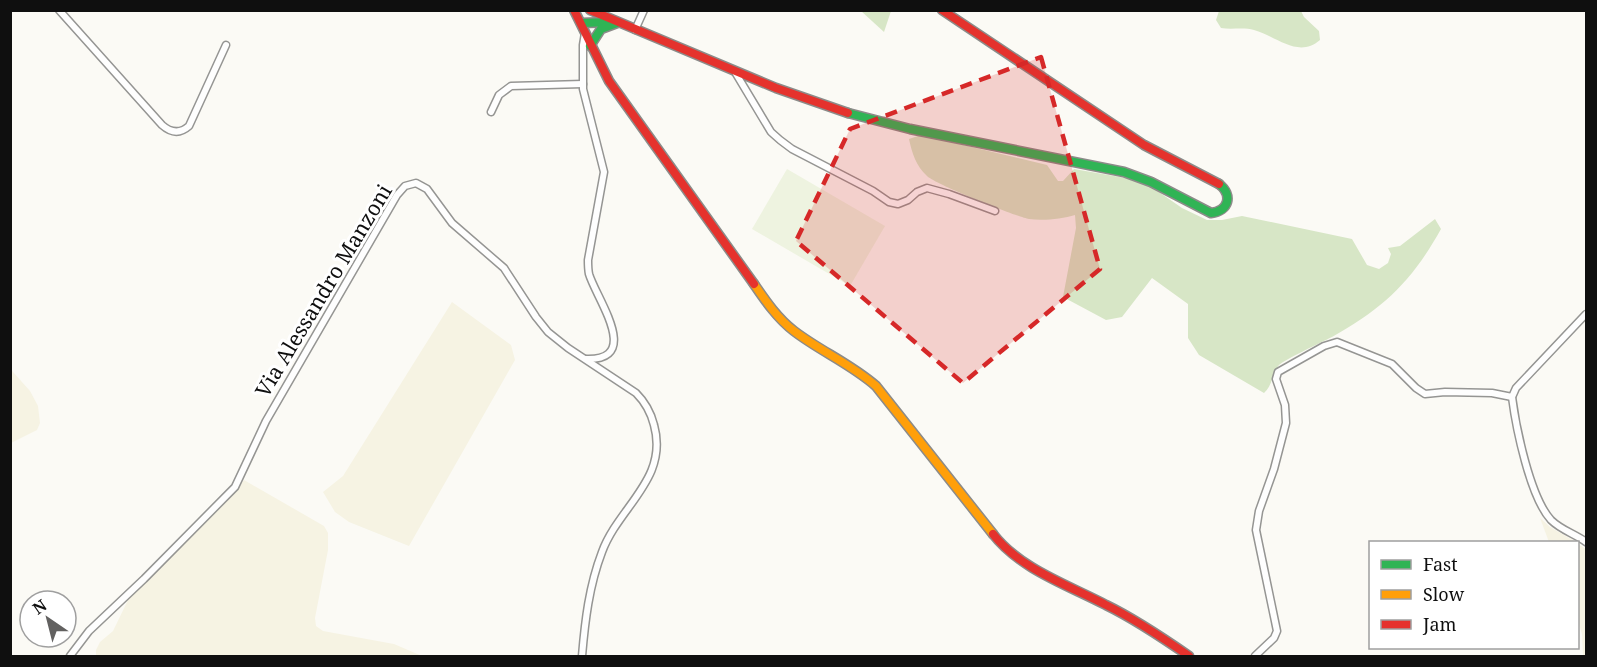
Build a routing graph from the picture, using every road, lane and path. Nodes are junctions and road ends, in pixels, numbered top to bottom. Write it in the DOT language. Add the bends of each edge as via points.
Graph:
graph roads {
  1 [pos="59,10"];
  2 [pos="574,10"];
  3 [pos="590,10"];
  4 [pos="644,10"];
  5 [pos="942,10"];
  6 [pos="602,15"];
  7 [pos="582,23"];
  8 [pos="617,23"];
  9 [pos="635,30"];
  10 [pos="585,33"];
  11 [pos="226,45"];
  12 [pos="590,46"];
  13 [pos="735,71"];
  14 [pos="583,84"];
  15 [pos="491,112"];
  16 [pos="995,211"];
  17 [pos="1587,314"];
  18 [pos="584,359"];
  19 [pos="1512,397"];
  20 [pos="1587,542"];
  21 [pos="70,657"];
  22 [pos="582,657"];
  23 [pos="1189,657"];
  24 [pos="1255,657"];
  1 -- 11 [label="street" via="162,125 173,132 189,126"];
  2 -- 7 [label="street"];
  3 -- 6 [label="street"];
  4 -- 9 [label="street"];
  5 -- 13 [label="street" via="1144,145 1221,185 1229,196 1227,205 1211,213 1131,174 893,125 822,105"];
  6 -- 7 [label="street" via="589,16"];
  6 -- 8 [label="street"];
  7 -- 8 [label="street"];
  7 -- 10 [label="street"];
  8 -- 9 [label="street"];
  8 -- 12 [label="street" via="601,29"];
  9 -- 13 [label="street"];
  10 -- 12 [label="street"];
  10 -- 14 [label="street"];
  12 -- 23 [label="street" via="609,81 772,308 798,333 872,381 1001,544 1026,563 1100,601"];
  13 -- 16 [label="street" via="771,132 780,140 889,202 898,204 927,188"];
  14 -- 15 [label="street" via="511,86 497,98"];
  14 -- 18 [label="street" via="604,169 588,269 615,339 605,355"];
  17 -- 19 [label="street"];
  18 -- 21 [label="street, Via Alessandro Manzoni" via="545,329 508,272 449,220 424,187 416,183 405,186 266,421 235,487 89,631"];
  18 -- 22 [label="street, Via Alessandro Manzoni" via="640,397 651,416 658,450 652,471 601,555 588,603"];
  19 -- 20 [label="street" via="1525,459 1542,508 1557,525"];
  19 -- 24 [label="street" via="1492,393 1425,394 1395,365 1337,342 1278,372 1276,379 1285,405 1286,423 1256,527 1277,631"];
}
